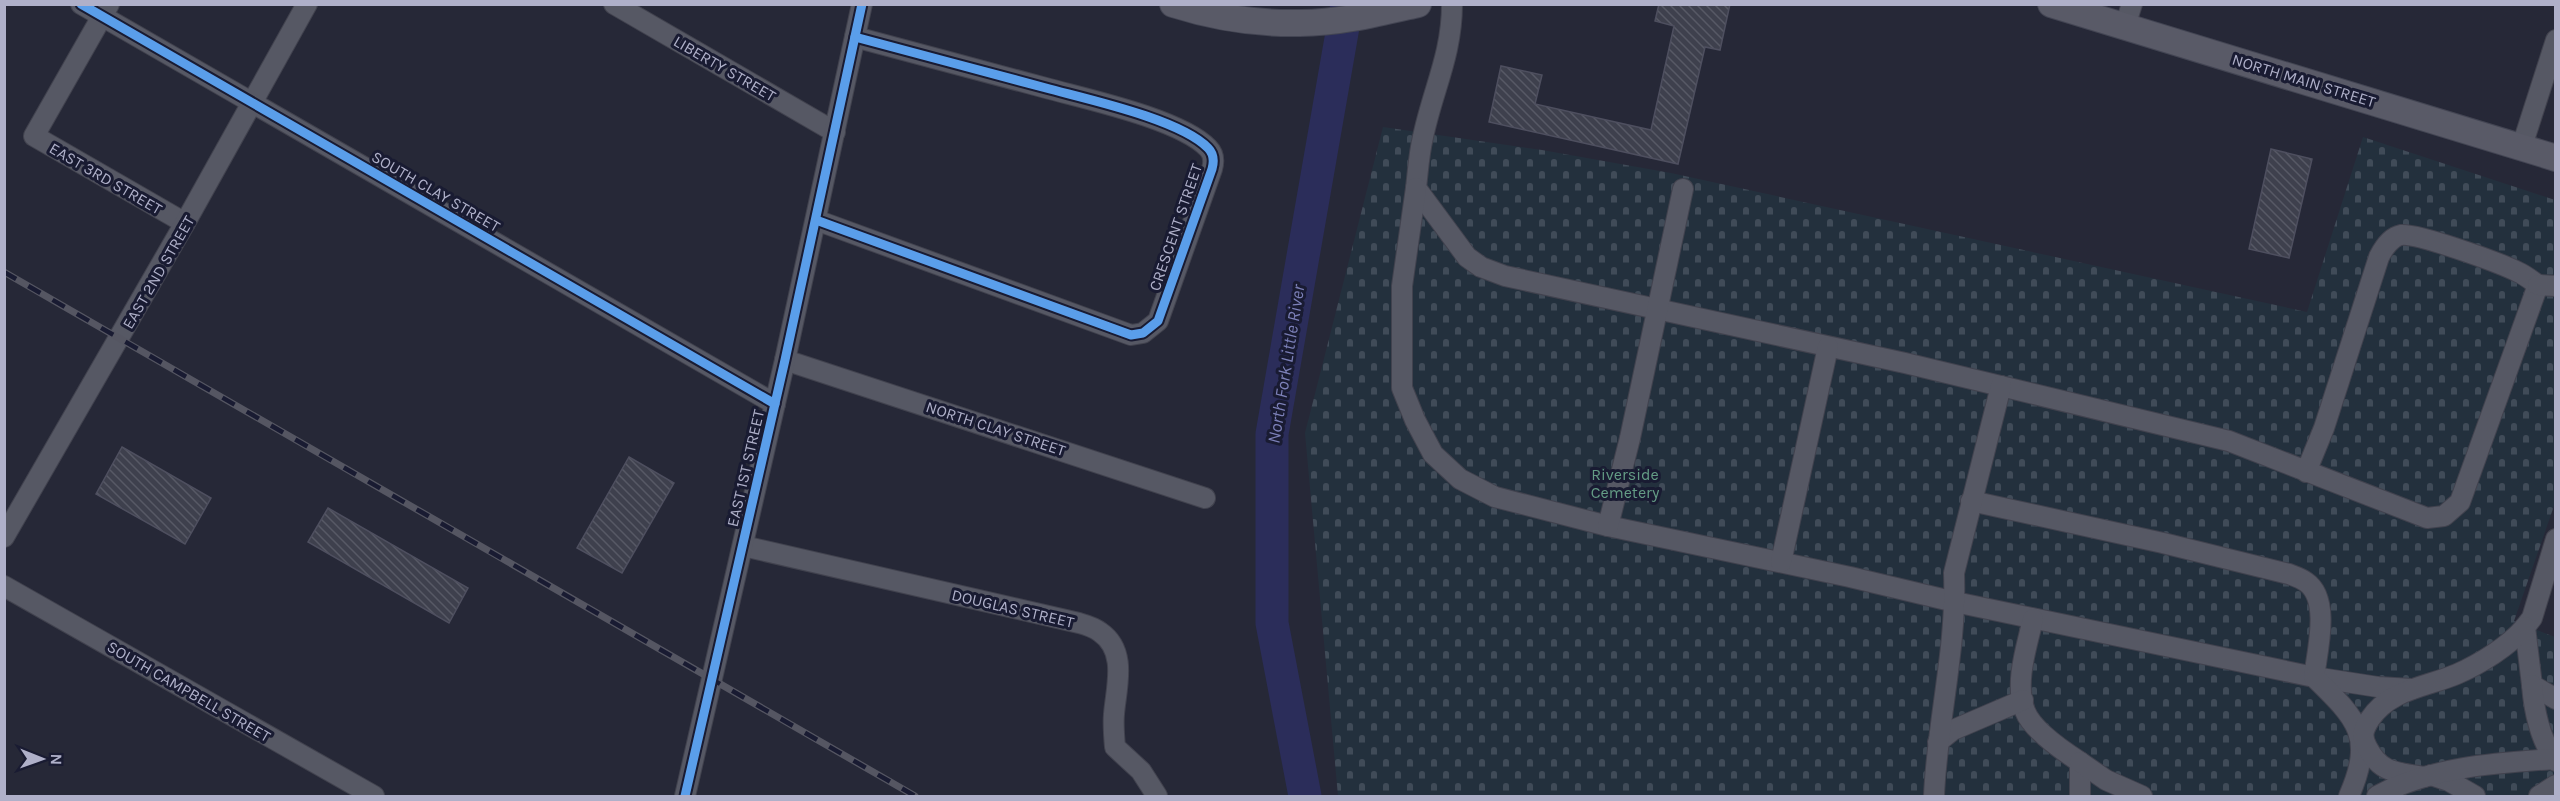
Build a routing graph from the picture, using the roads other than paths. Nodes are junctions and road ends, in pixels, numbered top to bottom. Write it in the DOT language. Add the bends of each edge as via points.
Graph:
graph roads {
  1 [pos="81,4"];
  2 [pos="307,4"];
  3 [pos="614,4"];
  4 [pos="862,4"];
  5 [pos="1173,4"];
  6 [pos="1418,4"];
  7 [pos="1452,4"];
  8 [pos="2051,4"];
  9 [pos="1202,8"];
  10 [pos="106,10"];
  11 [pos="1270,13"];
  12 [pos="2128,15"];
  13 [pos="855,37"];
  14 [pos="2556,40"];
  15 [pos="252,103"];
  16 [pos="835,132"];
  17 [pos="2522,146"];
  18 [pos="2556,158"];
  19 [pos="1416,188"];
  20 [pos="1683,189"];
  21 [pos="816,220"];
  22 [pos="185,223"];
  23 [pos="2547,285"];
  24 [pos="1658,309"];
  25 [pos="1828,347"];
  26 [pos="785,360"];
  27 [pos="2001,386"];
  28 [pos="775,404"];
  29 [pos="2306,472"];
  30 [pos="1205,498"];
  31 [pos="1971,501"];
  32 [pos="1608,526"];
  33 [pos="4,537"];
  34 [pos="2556,539"];
  35 [pos="743,546"];
  36 [pos="1781,562"];
  37 [pos="4,586"];
  38 [pos="1955,603"];
  39 [pos="2033,618"];
  40 [pos="2524,627"];
  41 [pos="2314,677"];
  42 [pos="2532,685"];
  43 [pos="2412,689"];
  44 [pos="2556,699"];
  45 [pos="2023,700"];
  46 [pos="2362,738"];
  47 [pos="1938,742"];
  48 [pos="2555,760"];
  49 [pos="2080,762"];
  50 [pos="2427,776"];
  51 [pos="2106,780"];
  52 [pos="2556,785"];
  53 [pos="374,796"];
  54 [pos="685,796"];
  55 [pos="1157,796"];
  56 [pos="1934,796"];
  57 [pos="2079,796"];
  58 [pos="2142,796"];
  59 [pos="2349,796"];
  60 [pos="2377,796"];
  61 [pos="2475,796"];
  62 [pos="2539,796"];
  1 -- 10 [label="street, SOUTH CLAY STREET"];
  2 -- 15 [label="street, EAST 2ND STREET"];
  3 -- 16 [label="street, LIBERTY STREET"];
  4 -- 13 [label="street, EAST 1ST STREET"];
  5 -- 9 [label="main road"];
  6 -- 11 [label="main road" via="1350,19 1300,24"];
  7 -- 19 [label="street" via="1452,32 1423,138"];
  8 -- 12 [label="main road, NORTH MAIN STREET"];
  9 -- 11 [label="main road" via="1229,19"];
  10 -- 15 [label="street, SOUTH CLAY STREET"];
  10 -- 22 [label="street, EAST 3RD STREET" via="34,136"];
  12 -- 17 [label="main road, NORTH MAIN STREET"];
  13 -- 16 [label="street, EAST 1ST STREET"];
  13 -- 21 [label="street, CRESCENT STREET" via="1119,108 1179,129 1207,146 1214,163 1158,321 1143,333 1131,335"];
  14 -- 17 [label="street"];
  15 -- 22 [label="street, EAST 2ND STREET"];
  15 -- 28 [label="street, SOUTH CLAY STREET"];
  16 -- 21 [label="street, EAST 1ST STREET"];
  17 -- 18 [label="main road, NORTH MAIN STREET"];
  19 -- 24 [label="street" via="1467,257 1481,267 1505,276"];
  19 -- 32 [label="street" via="1402,286 1402,388 1433,454 1460,479 1495,497"];
  20 -- 24 [label="street"];
  21 -- 26 [label="street, EAST 1ST STREET"];
  22 -- 33 [label="street, EAST 2ND STREET"];
  23 -- 29 [label="street" via="2460,502 2444,516 2427,518"];
  23 -- 29 [label="street" via="2492,261 2415,236 2399,235 2386,245"];
  24 -- 25 [label="street"];
  24 -- 32 [label="street"];
  25 -- 27 [label="street"];
  25 -- 36 [label="street"];
  26 -- 28 [label="street, EAST 1ST STREET"];
  26 -- 30 [label="street, NORTH CLAY STREET"];
  27 -- 29 [label="street" via="2229,441"];
  27 -- 31 [label="street"];
  28 -- 35 [label="street, EAST 1ST STREET"];
  31 -- 38 [label="street" via="1954,573"];
  31 -- 41 [label="street" via="2163,543 2289,574 2307,582 2318,596 2320,611"];
  32 -- 36 [label="street"];
  34 -- 40 [label="street" via="2532,618"];
  35 -- 54 [label="street, EAST 1ST STREET"];
  35 -- 55 [label="street, DOUGLAS STREET" via="1079,623 1101,632 1112,645 1117,661 1115,747 1141,771"];
  36 -- 38 [label="street"];
  37 -- 53 [label="street, SOUTH CAMPBELL STREET"];
  38 -- 39 [label="street"];
  38 -- 47 [label="street"];
  39 -- 41 [label="street"];
  39 -- 45 [label="street" via="2025,655"];
  40 -- 42 [label="street"];
  40 -- 43 [label="street" via="2517,636 2459,673"];
  41 -- 43 [label="street"];
  41 -- 46 [label="street" via="2351,716"];
  42 -- 44 [label="street"];
  42 -- 48 [label="street" via="2533,704 2547,748"];
  43 -- 46 [label="street" via="2378,707"];
  45 -- 47 [label="street" via="1953,730"];
  45 -- 49 [label="street" via="2025,712 2042,733"];
  46 -- 50 [label="street" via="2385,770"];
  46 -- 59 [label="street" via="2356,780"];
  47 -- 56 [label="street"];
  48 -- 50 [label="street" via="2499,763"];
  49 -- 51 [label="street"];
  49 -- 57 [label="street"];
  50 -- 60 [label="street"];
  50 -- 61 [label="street" via="2449,781"];
  51 -- 57 [label="street"];
  51 -- 58 [label="street"];
  52 -- 62 [label="street"];
}
